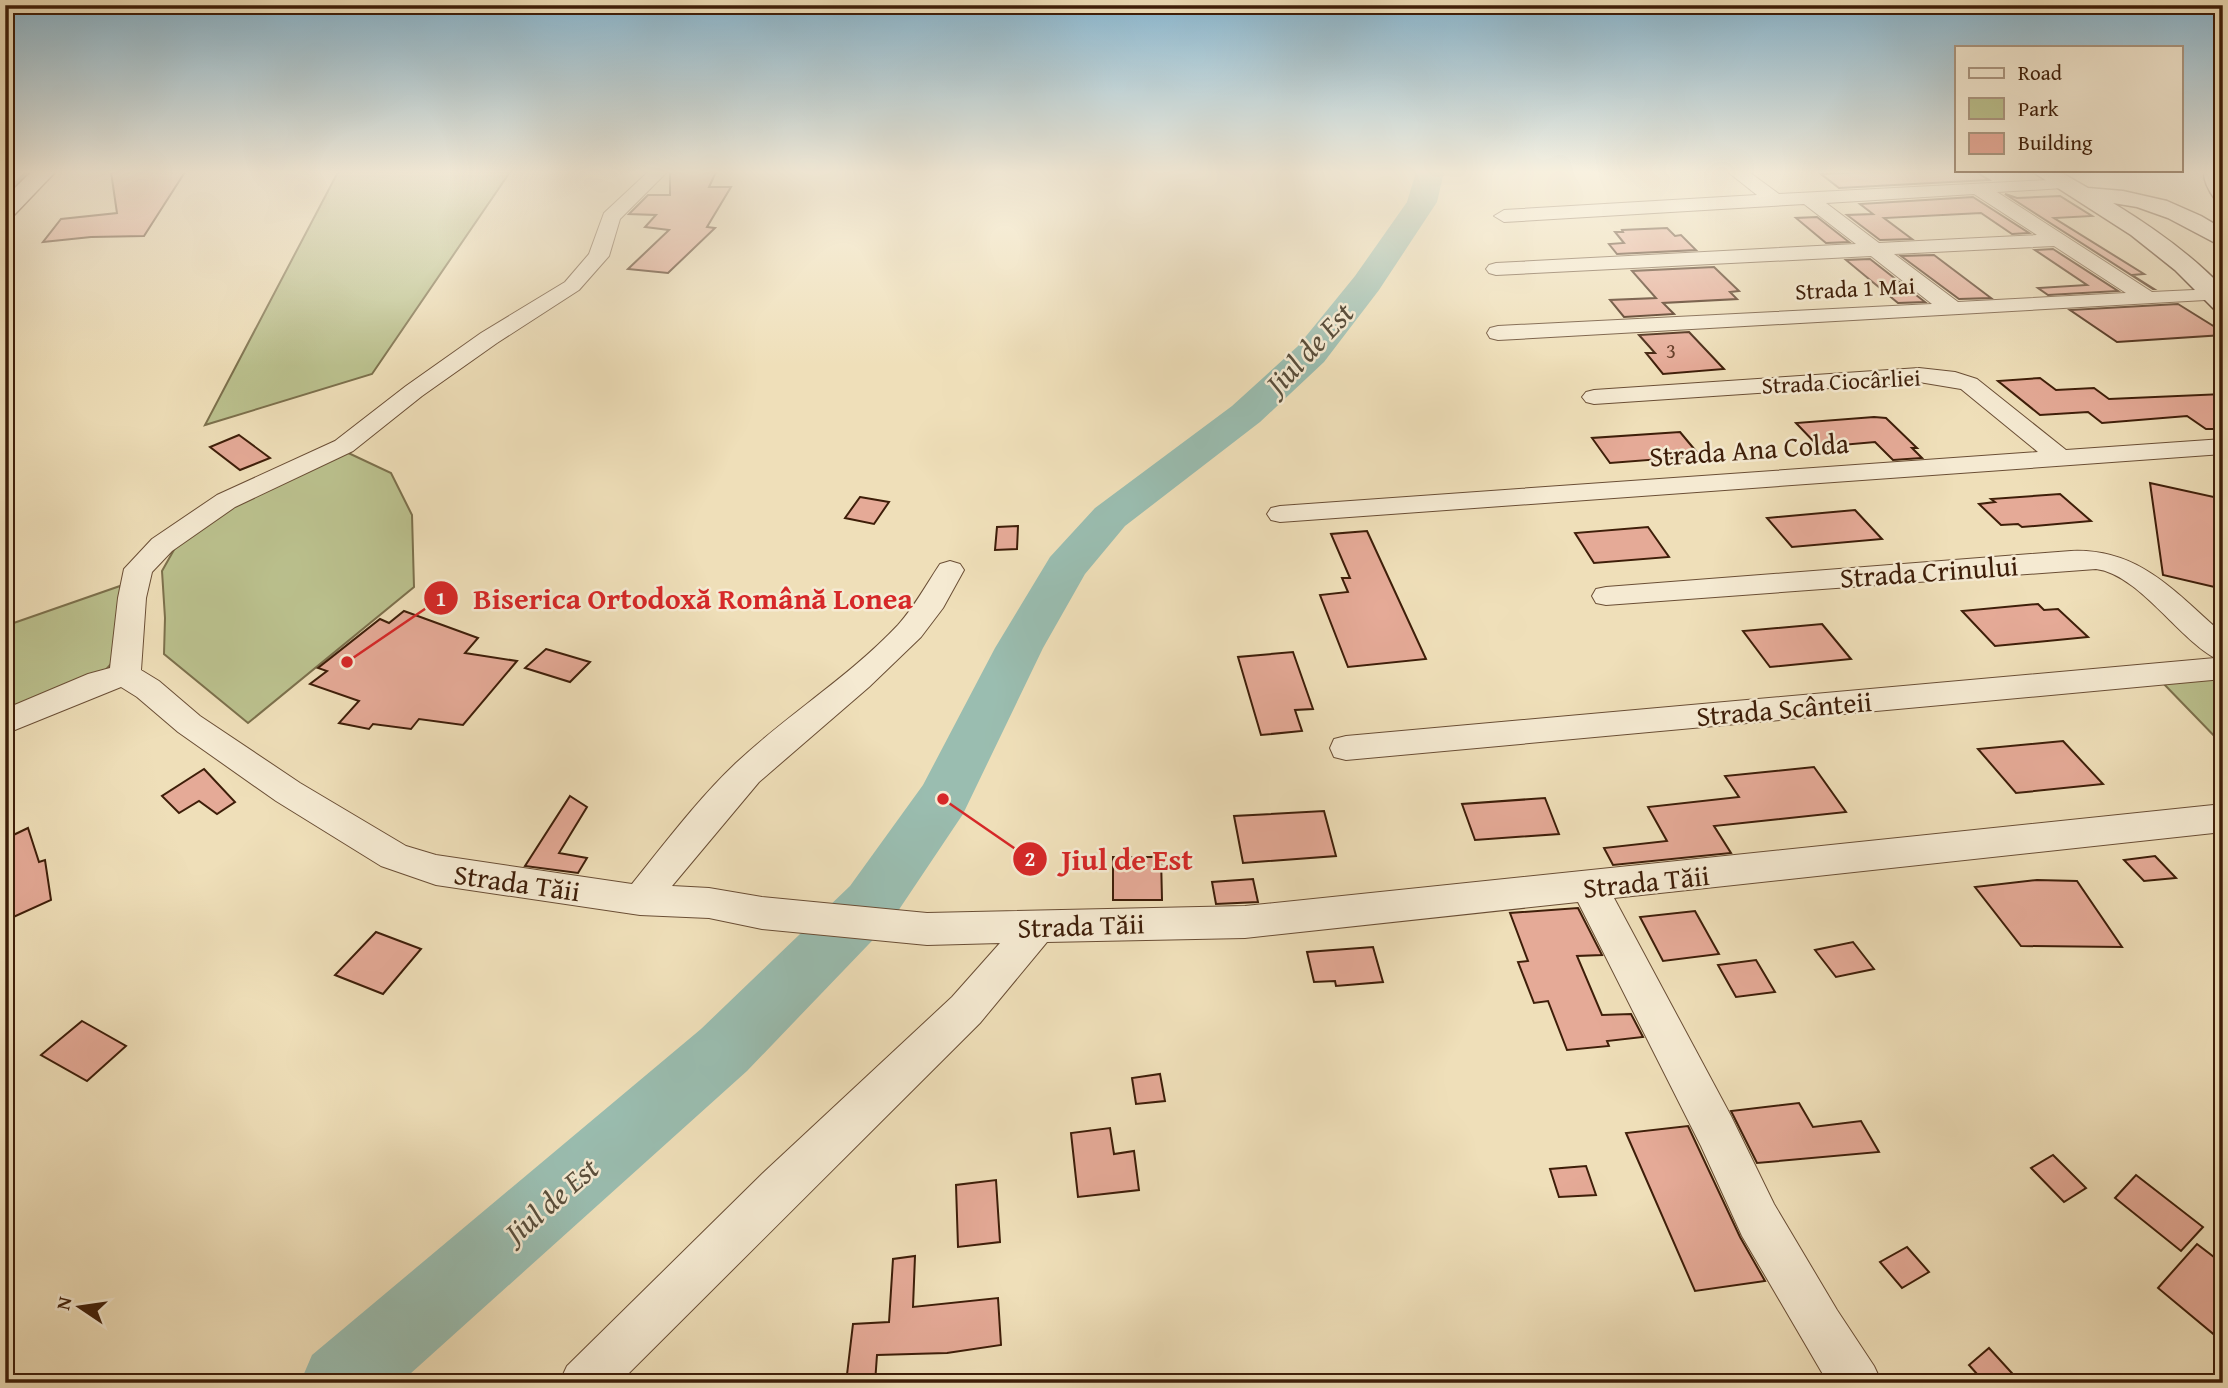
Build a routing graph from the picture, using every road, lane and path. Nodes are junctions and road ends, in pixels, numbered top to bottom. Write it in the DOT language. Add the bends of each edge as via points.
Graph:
graph roads {
  1 [pos="605,237"];
  2 [pos="1859,237"];
  3 [pos="2052,237"];
  4 [pos="2146,237"];
  5 [pos="2057,240"];
  6 [pos="1878,251"];
  7 [pos="1496,269"];
  8 [pos="2147,298"];
  9 [pos="2219,299"];
  10 [pos="1953,309"];
  11 [pos="1498,333"];
  12 [pos="1594,397"];
  13 [pos="2223,446"];
  14 [pos="2061,458"];
  15 [pos="1280,514"];
  16 [pos="950,570"];
  17 [pos="1606,596"];
  18 [pos="2223,650"];
  19 [pos="2223,668"];
  20 [pos="125,675"];
  21 [pos="5,722"];
  22 [pos="1346,748"];
  23 [pos="2223,818"];
  24 [pos="1590,888"];
  25 [pos="640,900"];
  26 [pos="1039,925"];
  27 [pos="584,1383"];
  28 [pos="1857,1383"];
  1 -- 20 [label="street" via="599,256 572,286 489,338 344,446 226,501 162,545 138,569"];
  2 -- 6 [label="street"];
  3 -- 5 [label="street"];
  4 -- 9 [label="main road"];
  5 -- 6 [label="street"];
  5 -- 8 [label="street"];
  6 -- 7 [label="street"];
  6 -- 10 [label="street"];
  8 -- 9 [label="street, Strada 1 Mai"];
  8 -- 10 [label="street, Strada 1 Mai"];
  10 -- 11 [label="street, Strada 1 Mai"];
  12 -- 14 [label="street, Strada Ciocârliei" via="1919,375 1955,379 1969,384"];
  13 -- 14 [label="street, Strada Ana Colda"];
  14 -- 15 [label="street, Strada Ana Colda"];
  16 -- 25 [label="street" via="941,590 900,642 748,772"];
  17 -- 18 [label="street, Strada Crinului" via="2047,562 2109,562 2132,574"];
  19 -- 22 [label="street, Strada Scânteii"];
  20 -- 21 [label="street"];
  20 -- 25 [label="street, Strada Tăii" via="288,792 394,856 436,870"];
  23 -- 24 [label="street, Strada Tăii"];
  24 -- 26 [label="street, Strada Tăii" via="1245,922"];
  24 -- 28 [label="street" via="1758,1220"];
  25 -- 26 [label="street, Strada Tăii" via="709,903 762,913 927,929"];
  26 -- 27 [label="street" via="966,1010"];
}
